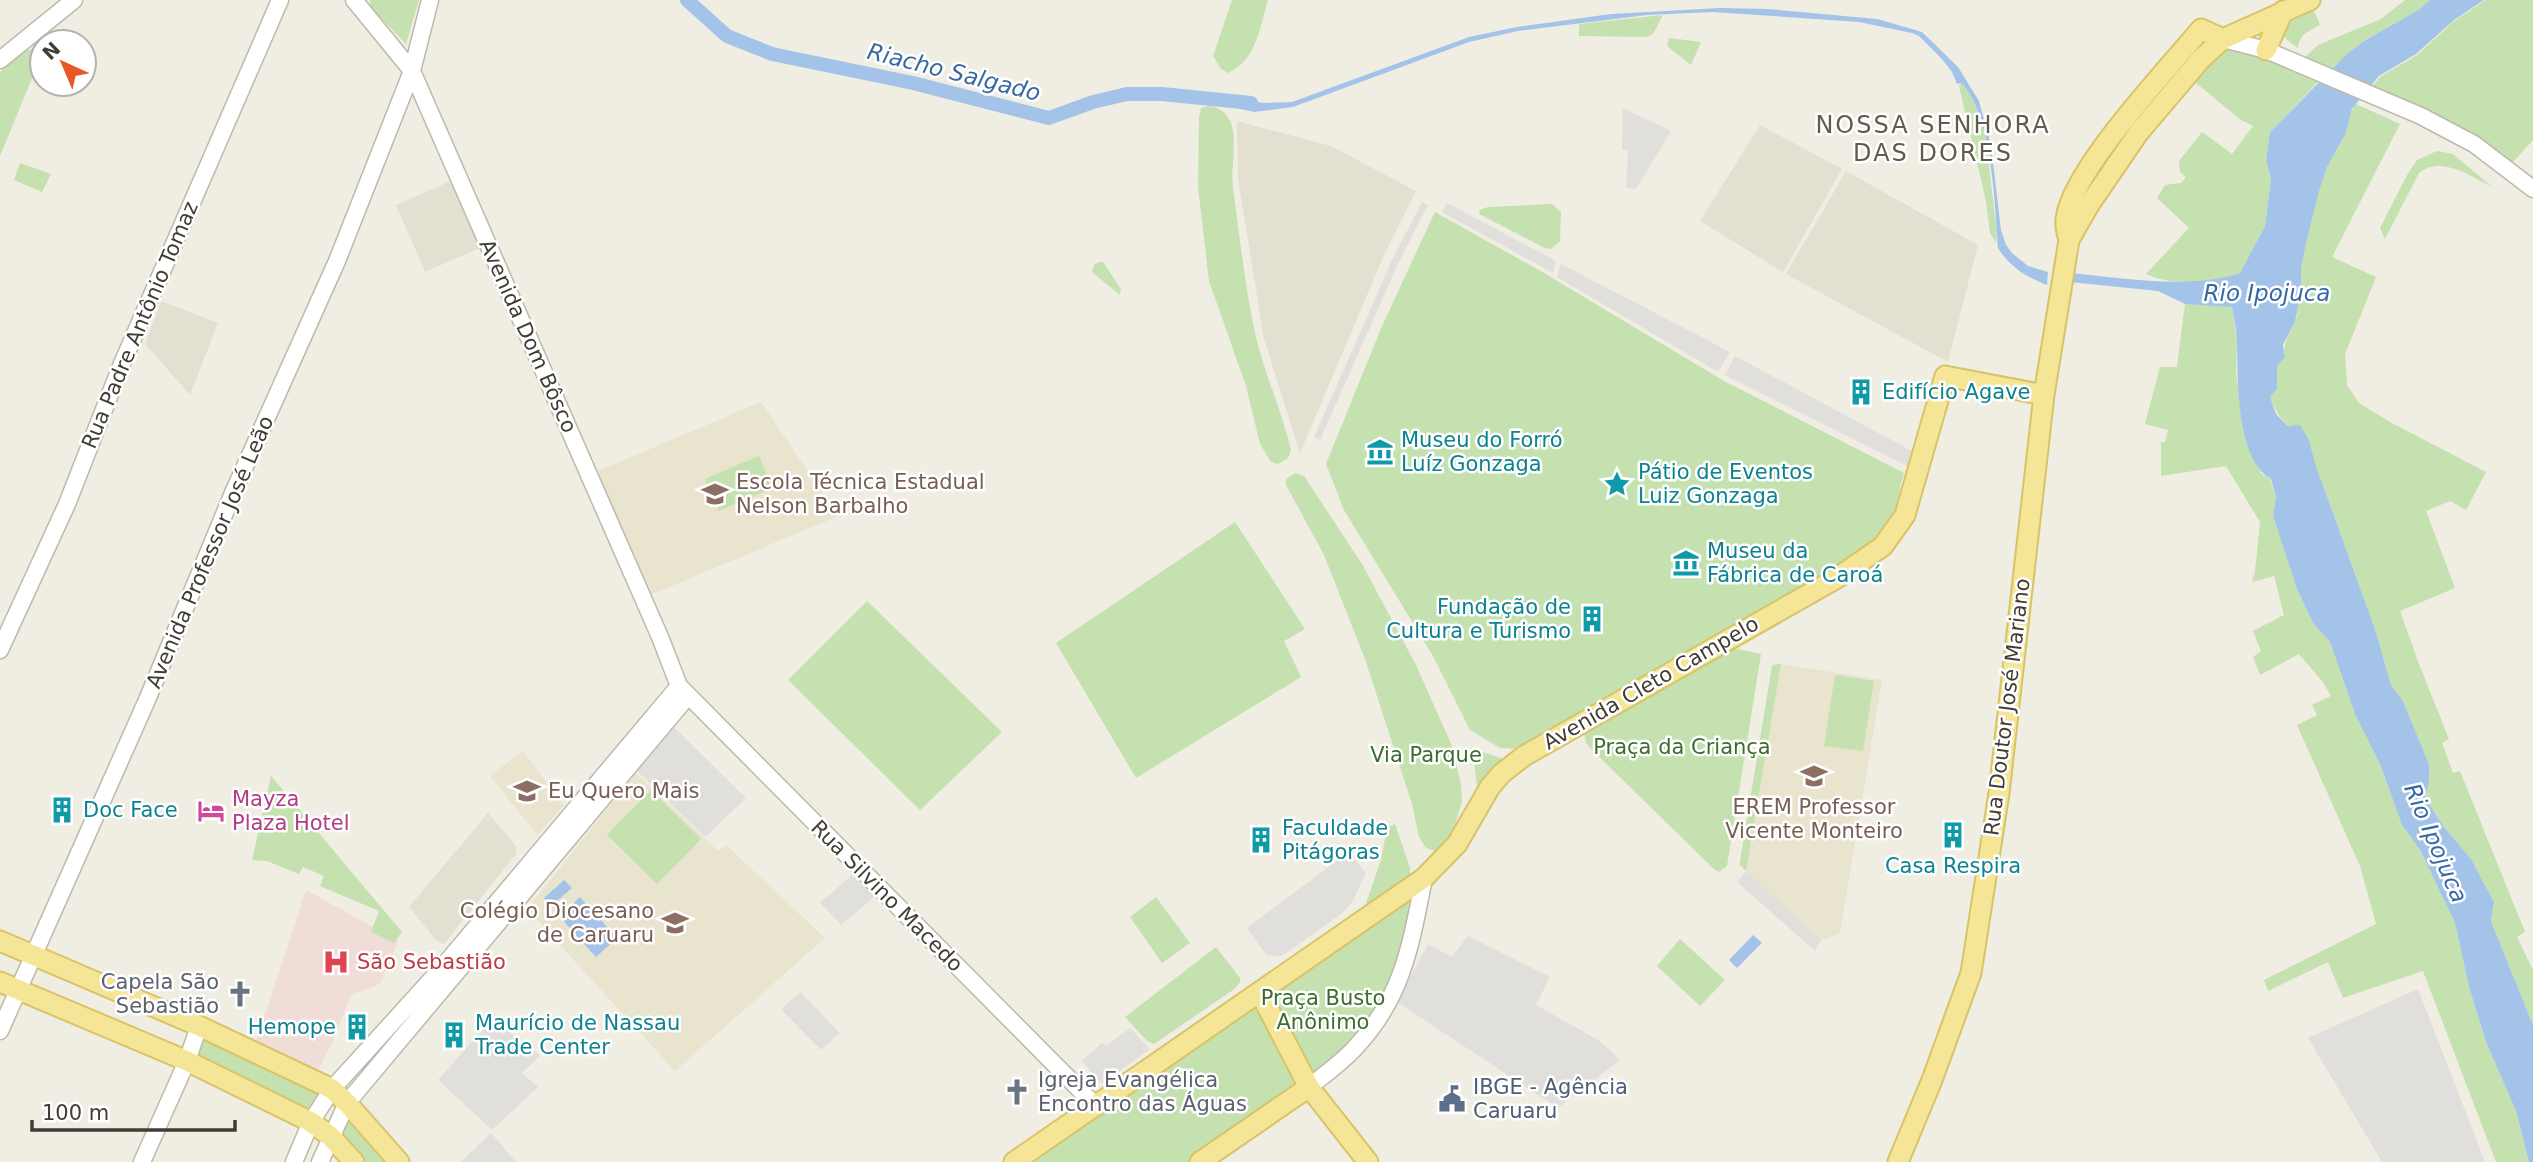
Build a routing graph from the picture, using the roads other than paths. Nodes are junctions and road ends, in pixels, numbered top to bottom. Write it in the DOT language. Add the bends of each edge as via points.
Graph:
graph roads {
  1 [pos="74,0"];
  2 [pos="280,0"];
  3 [pos="354,0"];
  4 [pos="430,0"];
  5 [pos="2311,0"];
  6 [pos="2283,11"];
  7 [pos="2223,39"];
  8 [pos="2268,51"];
  9 [pos="0,60"];
  10 [pos="412,71"];
  11 [pos="2533,189"];
  12 [pos="2044,395"];
  13 [pos="0,650"];
  14 [pos="683,691"];
  15 [pos="1424,878"];
  16 [pos="0,942"];
  17 [pos="32,955"];
  18 [pos="8,986"];
  19 [pos="1260,993"];
  20 [pos="199,1026"];
  21 [pos="0,1031"];
  22 [pos="187,1061"];
  23 [pos="1309,1087"];
  24 [pos="332,1089"];
  25 [pos="347,1103"];
  26 [pos="1096,1106"];
  27 [pos="311,1122"];
  28 [pos="330,1136"];
  29 [pos="142,1162"];
  30 [pos="293,1162"];
  31 [pos="320,1162"];
  32 [pos="354,1162"];
  33 [pos="399,1162"];
  34 [pos="1014,1162"];
  35 [pos="1200,1162"];
  36 [pos="1368,1162"];
  37 [pos="1898,1162"];
  1 -- 9 [label="street"];
  2 -- 13 [label="street, Rua Padre Antônio Tomaz"];
  3 -- 10 [label="street, Avenida Dom Bôsco"];
  4 -- 10 [label="street, Avenida Professor José Leão"];
  5 -- 6 [label="main road"];
  6 -- 7 [label="main road"];
  6 -- 8 [label="main road"];
  7 -- 8 [label="street"];
  7 -- 12 [label="main road, Rua Doutor José Mariano" via="2200,29 2082,177 2066,218 2068,247"];
  8 -- 11 [label="street" via="2474,144"];
  10 -- 14 [label="street, Avenida Dom Bôsco"];
  10 -- 17 [label="street, Avenida Professor José Leão" via="337,261"];
  12 -- 15 [label="main road, Avenida Cleto Campelo" via="1945,376 1905,515 1883,546 1837,578 1524,756 1490,787 1457,844"];
  12 -- 37 [label="main road, Rua Doutor José Mariano" via="1999,793 1971,973"];
  14 -- 24 [label="street"];
  14 -- 25 [label="street"];
  14 -- 26 [label="street, Rua Silvino Macedo"];
  15 -- 19 [label="main road, Avenida Cleto Campelo"];
  15 -- 23 [label="street" via="1413,940 1389,1005 1353,1051"];
  16 -- 17 [label="main road"];
  17 -- 18 [label="street, Avenida Professor José Leão"];
  17 -- 20 [label="main road"];
  18 -- 21 [label="street, Avenida Professor José Leão"];
  18 -- 22 [label="main road"];
  19 -- 23 [label="main road"];
  19 -- 26 [label="main road, Avenida Cleto Campelo"];
  20 -- 22 [label="street"];
  20 -- 24 [label="main road"];
  22 -- 27 [label="main road"];
  22 -- 29 [label="street"];
  23 -- 35 [label="main road"];
  23 -- 36 [label="main road"];
  24 -- 25 [label="main road"];
  24 -- 27 [label="street"];
  25 -- 28 [label="street"];
  25 -- 33 [label="main road"];
  26 -- 34 [label="main road, Avenida Cleto Campelo"];
  27 -- 28 [label="main road"];
  27 -- 30 [label="street"];
  28 -- 31 [label="street"];
  28 -- 32 [label="main road"];
}
